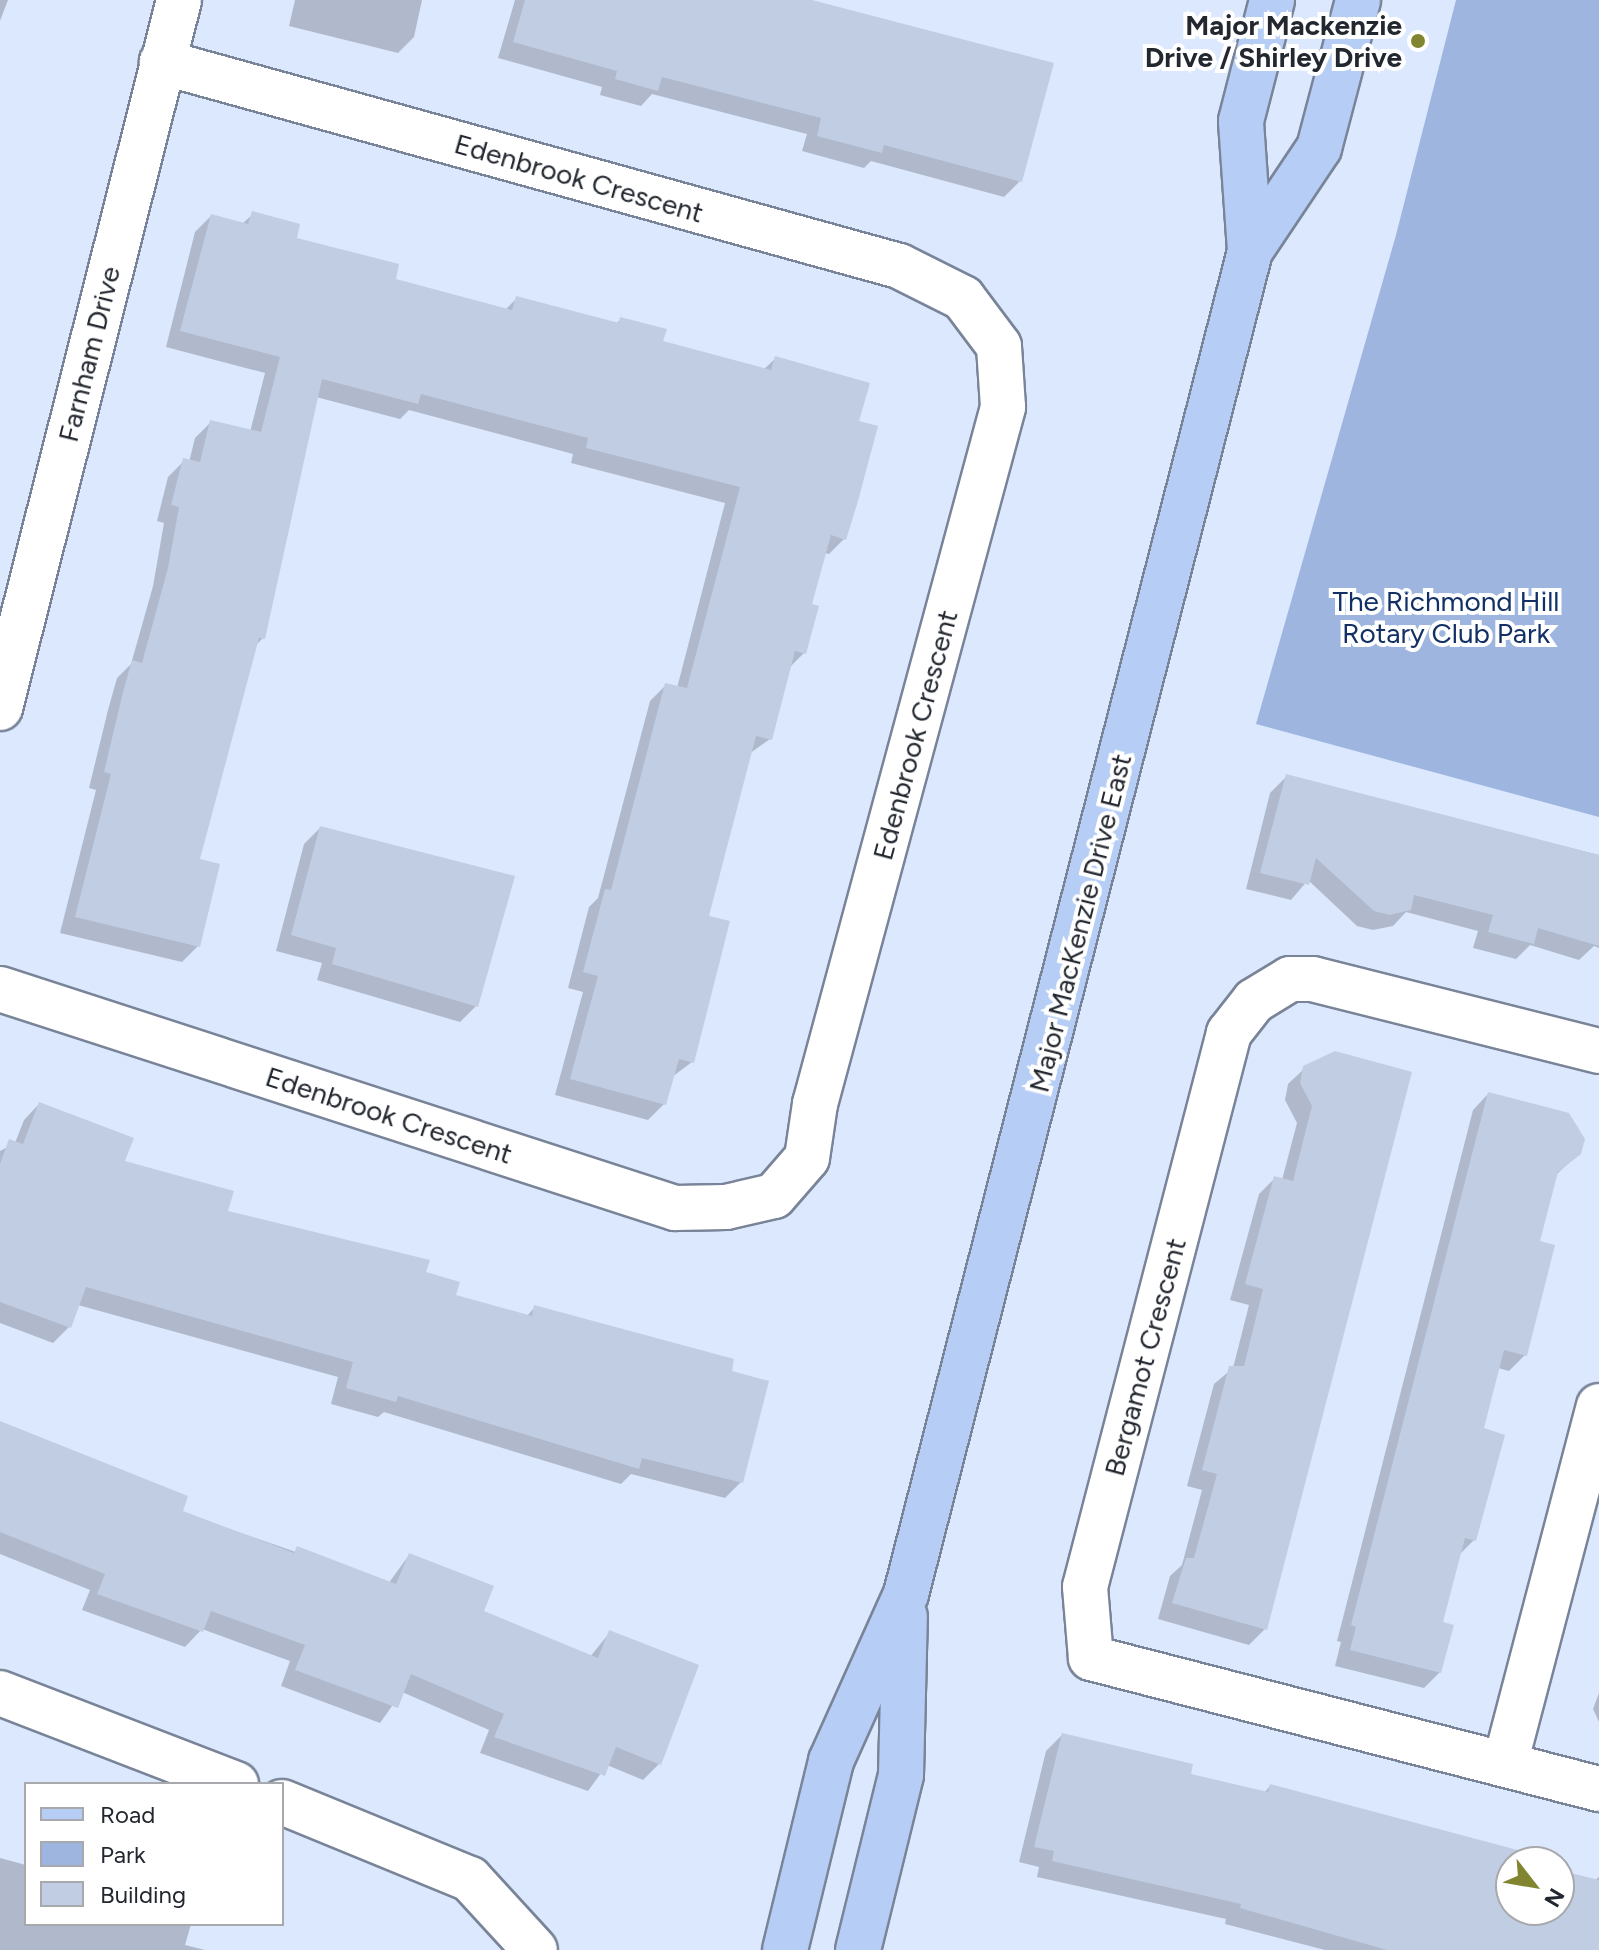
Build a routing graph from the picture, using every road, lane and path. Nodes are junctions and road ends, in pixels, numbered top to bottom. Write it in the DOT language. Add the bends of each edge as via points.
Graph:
graph roads {
  1 [pos="179,0"];
  2 [pos="1272,0"];
  3 [pos="1358,0"];
  4 [pos="162,62"];
  5 [pos="1250,251"];
  6 [pos="0,708"];
  7 [pos="0,989"];
  8 [pos="1599,1051"];
  9 [pos="1599,1406"];
  10 [pos="906,1594"];
  11 [pos="0,1693"];
  12 [pos="1505,1764"];
  13 [pos="231,1782"];
  14 [pos="1599,1789"];
  15 [pos="284,1803"];
  16 [pos="535,1950"];
  17 [pos="785,1950"];
  18 [pos="858,1950"];
  1 -- 4 [label="street, Farnham Drive"];
  2 -- 5 [label="main road, Major MacKenzie Drive East" via="1241,121"];
  3 -- 5 [label="main road, Major MacKenzie Drive East" via="1319,148"];
  4 -- 6 [label="street, Farnham Drive"];
  4 -- 7 [label="street, Edenbrook Crescent" via="899,266 963,298 999,346 1003,407 815,1104 807,1158 774,1196 726,1207 675,1208"];
  5 -- 10 [label="main road, Major MacKenzie Drive East"];
  8 -- 12 [label="street, Bergamot Crescent" via="1313,979 1290,979 1254,1001 1229,1033 1085,1587 1091,1658"];
  9 -- 12 [label="street"];
  10 -- 17 [label="main road, Major MacKenzie Drive East" via="831,1761"];
  10 -- 18 [label="main road, Major MacKenzie Drive East" via="901,1775"];
  11 -- 13 [label="street"];
  12 -- 14 [label="street, Bergamot Crescent"];
  15 -- 16 [label="street" via="470,1879"];
}
